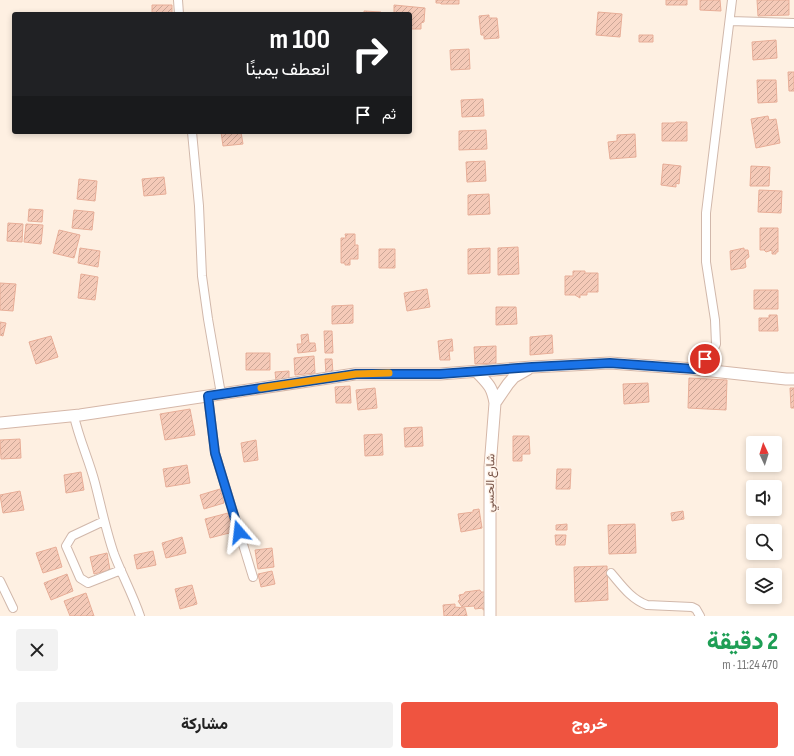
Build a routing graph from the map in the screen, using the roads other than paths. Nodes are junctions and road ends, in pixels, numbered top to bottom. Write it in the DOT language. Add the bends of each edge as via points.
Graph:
graph roads {
  1 [pos="178,0"];
  2 [pos="732,0"];
  3 [pos="179,12"];
  4 [pos="730,21"];
  5 [pos="794,22"];
  6 [pos="192,134"];
  7 [pos="532,367"];
  8 [pos="694,369"];
  9 [pos="477,372"];
  10 [pos="794,379"];
  11 [pos="221,394"];
  12 [pos="208,396"];
  13 [pos="495,403"];
  14 [pos="74,416"];
  15 [pos="0,423"];
  16 [pos="104,521"];
  17 [pos="121,570"];
  18 [pos="611,573"];
  19 [pos="252,577"];
  20 [pos="0,581"];
  21 [pos="13,608"];
  22 [pos="140,616"];
  23 [pos="490,616"];
  24 [pos="700,616"];
  1 -- 3 [label="street"];
  2 -- 4 [label="street"];
  4 -- 5 [label="street"];
  4 -- 8 [label="street" via="706,213 706,262 716,344 712,353"];
  6 -- 11 [label="street" via="202,276"];
  7 -- 8 [label="street" via="610,363"];
  7 -- 9 [label="street"];
  7 -- 13 [label="street" via="514,377"];
  8 -- 10 [label="street"];
  9 -- 11 [label="street" via="356,374"];
  9 -- 13 [label="street" via="489,384"];
  11 -- 12 [label="street"];
  12 -- 14 [label="street"];
  12 -- 19 [label="street" via="215,453"];
  13 -- 23 [label="street, شارع الحسي" via="490,474"];
  14 -- 15 [label="street"];
  14 -- 16 [label="street"];
  16 -- 17 [label="street"];
  16 -- 17 [label="street" via="72,536 66,546 80,578 88,583"];
  17 -- 22 [label="street"];
  18 -- 24 [label="street" via="633,598 641,603 692,607"];
  20 -- 21 [label="street"];
}
